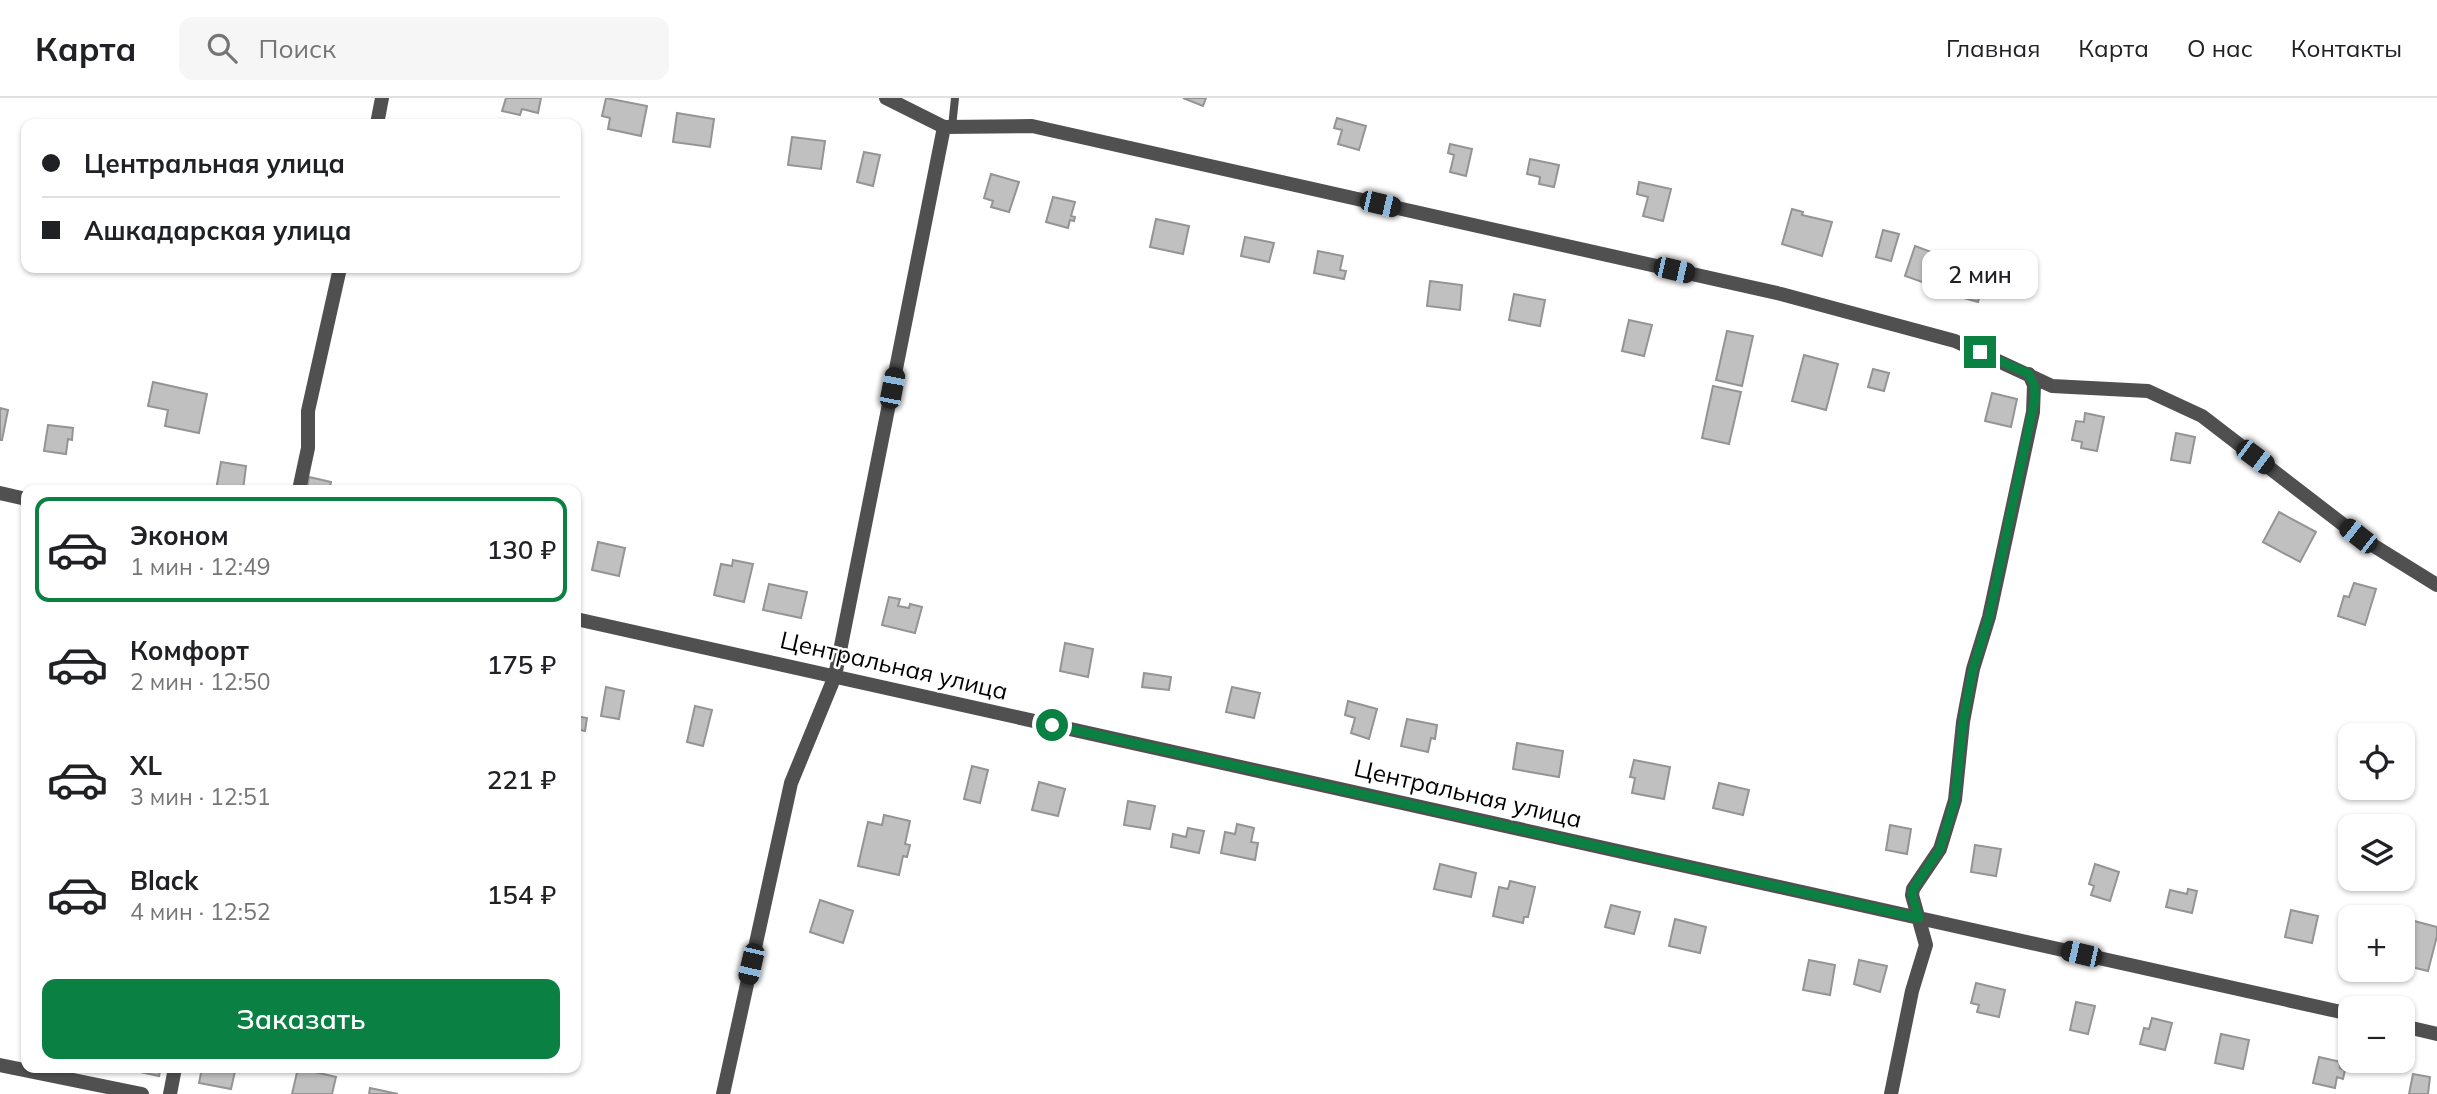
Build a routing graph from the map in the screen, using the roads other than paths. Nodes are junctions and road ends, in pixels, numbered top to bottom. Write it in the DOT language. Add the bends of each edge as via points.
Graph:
graph roads {
  1 [pos="382,98"];
  2 [pos="886,98"];
  3 [pos="956,98"];
  4 [pos="378,119"];
  5 [pos="948,127"];
  6 [pos="339,273"];
  7 [pos="2029,374"];
  8 [pos="300,485"];
  9 [pos="0,493"];
  10 [pos="21,498"];
  11 [pos="2437,585"];
  12 [pos="581,621"];
  13 [pos="835,676"];
  14 [pos="1919,918"];
  15 [pos="2338,1011"];
  16 [pos="2415,1029"];
  17 [pos="2437,1034"];
  18 [pos="0,1065"];
  19 [pos="21,1069"];
  20 [pos="39,1073"];
  21 [pos="174,1073"];
  22 [pos="142,1094"];
  23 [pos="170,1094"];
  24 [pos="723,1094"];
  25 [pos="1891,1094"];
  1 -- 4 [label="street"];
  2 -- 5 [label="street"];
  3 -- 5 [label="lane"];
  5 -- 7 [label="street" via="1032,126 1781,294 1955,341"];
  5 -- 13 [label="street"];
  6 -- 8 [label="street" via="309,411"];
  7 -- 11 [label="street" via="2052,386 2148,391 2202,416 2358,536"];
  7 -- 14 [label="street" via="2034,385 2033,412 1965,708 1955,800 1940,849 1913,889"];
  9 -- 10 [label="street"];
  12 -- 13 [label="street, Центральная улица"];
  13 -- 14 [label="street, Центральная улица"];
  13 -- 24 [label="street" via="791,782"];
  14 -- 15 [label="street, Центральная улица"];
  14 -- 25 [label="street" via="1926,945"];
  16 -- 17 [label="street"];
  18 -- 19 [label="street"];
  20 -- 22 [label="street"];
  21 -- 23 [label="street"];
}
